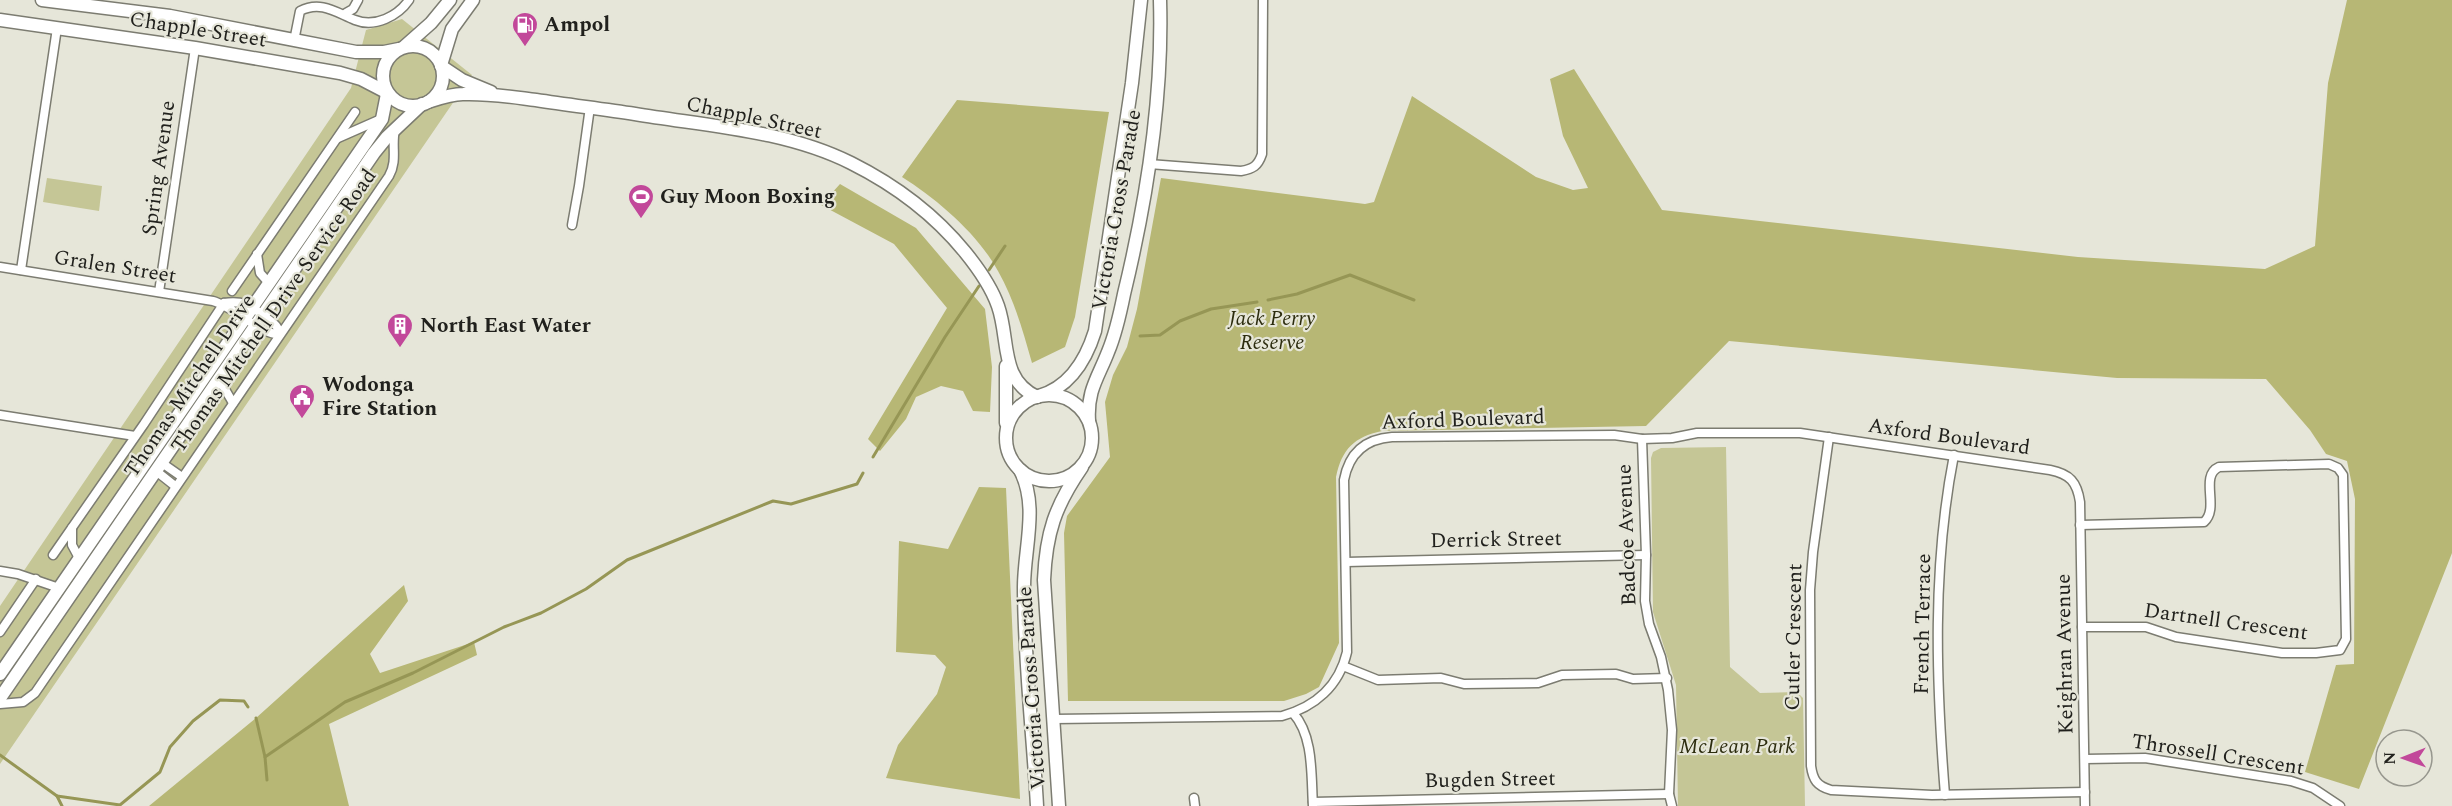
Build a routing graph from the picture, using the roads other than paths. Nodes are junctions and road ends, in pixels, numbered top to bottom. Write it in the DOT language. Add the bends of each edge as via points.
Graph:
graph roads {
  1 [pos="42,0"];
  2 [pos="358,0"];
  3 [pos="409,0"];
  4 [pos="450,0"];
  5 [pos="473,0"];
  6 [pos="1141,0"];
  7 [pos="1160,0"];
  8 [pos="1263,0"];
  9 [pos="75,2"];
  10 [pos="346,13"];
  11 [pos="0,20"];
  12 [pos="57,28"];
  13 [pos="294,41"];
  14 [pos="402,47"];
  15 [pos="195,48"];
  16 [pos="441,66"];
  17 [pos="387,93"];
  18 [pos="498,95"];
  19 [pos="425,103"];
  20 [pos="590,107"];
  21 [pos="354,112"];
  22 [pos="383,117"];
  23 [pos="395,129"];
  24 [pos="335,140"];
  25 [pos="1149,164"];
  26 [pos="572,225"];
  27 [pos="257,254"];
  28 [pos="0,267"];
  29 [pos="21,270"];
  30 [pos="268,282"];
  31 [pos="283,285"];
  32 [pos="232,291"];
  33 [pos="159,292"];
  34 [pos="224,303"];
  35 [pos="249,311"];
  36 [pos="259,320"];
  37 [pos="280,333"];
  38 [pos="220,353"];
  39 [pos="1007,353"];
  40 [pos="219,379"];
  41 [pos="1038,397"];
  42 [pos="233,403"];
  43 [pos="0,415"];
  44 [pos="1089,421"];
  45 [pos="1006,424"];
  46 [pos="135,436"];
  47 [pos="1829,437"];
  48 [pos="1642,439"];
  49 [pos="1954,455"];
  50 [pos="147,460"];
  51 [pos="159,467"];
  52 [pos="1082,467"];
  53 [pos="1020,470"];
  54 [pos="182,477"];
  55 [pos="175,486"];
  56 [pos="2080,502"];
  57 [pos="74,524"];
  58 [pos="2080,525"];
  59 [pos="53,555"];
  60 [pos="1646,555"];
  61 [pos="97,556"];
  62 [pos="79,558"];
  63 [pos="1346,562"];
  64 [pos="0,572"];
  65 [pos="36,579"];
  66 [pos="59,588"];
  67 [pos="73,591"];
  68 [pos="2082,627"];
  69 [pos="0,632"];
  70 [pos="1343,666"];
  71 [pos="0,674"];
  72 [pos="1667,678"];
  73 [pos="0,698"];
  74 [pos="0,704"];
  75 [pos="1293,713"];
  76 [pos="1054,720"];
  77 [pos="1032,721"];
  78 [pos="2085,759"];
  79 [pos="2085,792"];
  80 [pos="1669,794"];
  81 [pos="1945,795"];
  82 [pos="1313,804"];
  83 [pos="1037,806"];
  84 [pos="1059,806"];
  85 [pos="1672,806"];
  86 [pos="2085,806"];
  87 [pos="2340,806"];
  1 -- 9 [label="main road, Chapple Street"];
  2 -- 10 [label="street"];
  3 -- 10 [label="street" via="401,11 376,21 355,20"];
  4 -- 14 [label="main road" via="431,23"];
  5 -- 16 [label="main road" via="452,29"];
  6 -- 41 [label="main road, Victoria Cross Parade" via="1095,331 1086,354 1068,380"];
  7 -- 25 [label="main road, Victoria Cross Parade" via="1157,92"];
  8 -- 25 [label="street" via="1259,163 1241,171"];
  9 -- 13 [label="main road, Chapple Street"];
  10 -- 13 [label="street" via="329,4 305,7 300,11"];
  11 -- 12 [label="main road, Chapple Street"];
  12 -- 15 [label="main road, Chapple Street"];
  12 -- 29 [label="street"];
  13 -- 14 [label="main road, Chapple Street" via="364,52"];
  14 -- 16 [label="main road" via="425,48"];
  14 -- 17 [label="main road" via="391,54 384,67"];
  15 -- 17 [label="main road, Chapple Street" via="340,73"];
  15 -- 33 [label="street, Spring Avenue"];
  16 -- 18 [label="main road, Chapple Street"];
  16 -- 19 [label="main road" via="441,87"];
  17 -- 19 [label="main road" via="402,104"];
  17 -- 22 [label="main road, Thomas Mitchell Drive"];
  18 -- 19 [label="main road, Chapple Street" via="461,94"];
  18 -- 20 [label="main road, Chapple Street"];
  19 -- 23 [label="main road, Thomas Mitchell Drive"];
  20 -- 26 [label="street"];
  20 -- 39 [label="main road, Chapple Street" via="804,144 870,173 917,205 975,265 999,308"];
  21 -- 24 [label="street, Thomas Mitchell Drive"];
  22 -- 24 [label="street"];
  22 -- 30 [label="main road, Thomas Mitchell Drive"];
  23 -- 31 [label="main road, Thomas Mitchell Drive" via="376,150"];
  23 -- 37 [label="street, Thomas Mitchell Drive Service Road" via="391,172"];
  24 -- 27 [label="street, Thomas Mitchell Drive"];
  25 -- 44 [label="main road, Victoria Cross Parade" via="1133,256 1111,344 1091,390"];
  27 -- 30 [label="street" via="260,273"];
  27 -- 32 [label="street, Thomas Mitchell Drive"];
  28 -- 29 [label="street, Gralen Street"];
  29 -- 33 [label="street, Gralen Street"];
  30 -- 31 [label="main road"];
  30 -- 35 [label="main road, Thomas Mitchell Drive"];
  31 -- 36 [label="main road, Thomas Mitchell Drive"];
  33 -- 34 [label="street, Gralen Street"];
  34 -- 35 [label="street, Gralen Street"];
  34 -- 35 [label="street, Gralen Street" via="238,302"];
  34 -- 46 [label="street, Thomas Mitchell Drive"];
  35 -- 36 [label="street, Gralen Street"];
  35 -- 36 [label="street, Gralen Street"];
  35 -- 38 [label="main road, Thomas Mitchell Drive"];
  36 -- 37 [label="street, Gralen Street" via="277,326"];
  36 -- 40 [label="main road, Thomas Mitchell Drive"];
  37 -- 42 [label="street, Thomas Mitchell Drive Service Road"];
  38 -- 40 [label="main road"];
  38 -- 50 [label="main road, Thomas Mitchell Drive"];
  39 -- 41 [label="main road, Chapple Street" via="1018,384"];
  39 -- 45 [label="main road, Chapple Street"];
  40 -- 42 [label="street"];
  40 -- 51 [label="main road, Thomas Mitchell Drive"];
  41 -- 44 [label="main road" via="1072,402"];
  41 -- 45 [label="main road" via="1016,409"];
  42 -- 54 [label="street, Thomas Mitchell Drive Service Road"];
  43 -- 46 [label="street"];
  44 -- 52 [label="main road" via="1092,444"];
  45 -- 53 [label="main road" via="1005,446"];
  46 -- 57 [label="street, Thomas Mitchell Drive"];
  47 -- 48 [label="street, Axford Boulevard" via="1696,433"];
  47 -- 49 [label="street, Axford Boulevard"];
  47 -- 81 [label="street, Cutler Crescent" via="1810,590 1813,776 1817,784 1831,790"];
  48 -- 60 [label="street, Badcoe Avenue"];
  48 -- 63 [label="street, Axford Boulevard" via="1614,435 1374,439 1355,453 1346,469"];
  49 -- 56 [label="street, Axford Boulevard" via="2060,472 2075,483"];
  49 -- 81 [label="street, French Terrace" via="1938,597 1937,666"];
  50 -- 51 [label="main road"];
  50 -- 62 [label="main road, Thomas Mitchell Drive"];
  51 -- 54 [label="street, Thomas Mitchell Drive Service Road"];
  51 -- 55 [label="street"];
  51 -- 61 [label="main road, Thomas Mitchell Drive"];
  52 -- 53 [label="main road" via="1067,477 1050,481 1035,479"];
  52 -- 76 [label="main road, Victoria Cross Parade" via="1057,508 1046,548 1044,580"];
  53 -- 77 [label="main road, Victoria Cross Parade" via="1030,504 1024,587"];
  54 -- 55 [label="street, Thomas Mitchell Drive Service Road"];
  55 -- 74 [label="street, Thomas Mitchell Drive Service Road" via="33,696 23,702"];
  56 -- 58 [label="street, Keighran Avenue"];
  57 -- 59 [label="street, Thomas Mitchell Drive"];
  57 -- 62 [label="street" via="72,541"];
  58 -- 68 [label="street, Keighran Avenue"];
  58 -- 68 [label="street, Dartnell Crescent" via="2204,522 2211,512 2212,472 2219,467 2329,464 2343,475 2346,639 2340,650 2282,652 2176,637 2146,627"];
  60 -- 63 [label="street, Derrick Street"];
  60 -- 72 [label="street, Badcoe Avenue" via="1646,613"];
  61 -- 62 [label="main road"];
  61 -- 67 [label="main road, Thomas Mitchell Drive"];
  62 -- 66 [label="main road, Thomas Mitchell Drive"];
  63 -- 70 [label="street, Axford Boulevard" via="1347,652"];
  64 -- 65 [label="street"];
  65 -- 66 [label="street"];
  65 -- 69 [label="street"];
  66 -- 67 [label="main road"];
  66 -- 71 [label="main road, Thomas Mitchell Drive"];
  67 -- 73 [label="main road, Thomas Mitchell Drive"];
  68 -- 78 [label="street, Keighran Avenue"];
  70 -- 72 [label="street" via="1378,680 1441,678 1464,684 1538,683 1562,675"];
  70 -- 75 [label="street, Axford Boulevard" via="1326,692"];
  72 -- 80 [label="street, Badcoe Avenue" via="1672,730"];
  75 -- 76 [label="street, Axford Boulevard" via="1264,717"];
  75 -- 82 [label="street" via="1309,752"];
  76 -- 77 [label="main road"];
  76 -- 84 [label="main road, Victoria Cross Parade"];
  77 -- 83 [label="main road, Victoria Cross Parade"];
  78 -- 79 [label="street, Keighran Avenue"];
  78 -- 87 [label="street, Throssell Crescent" via="2145,758 2291,781"];
  79 -- 81 [label="street, Cutler Crescent"];
  79 -- 86 [label="street, Keighran Avenue"];
  80 -- 82 [label="street, Bugden Street"];
  80 -- 85 [label="street, Badcoe Avenue"];
}
